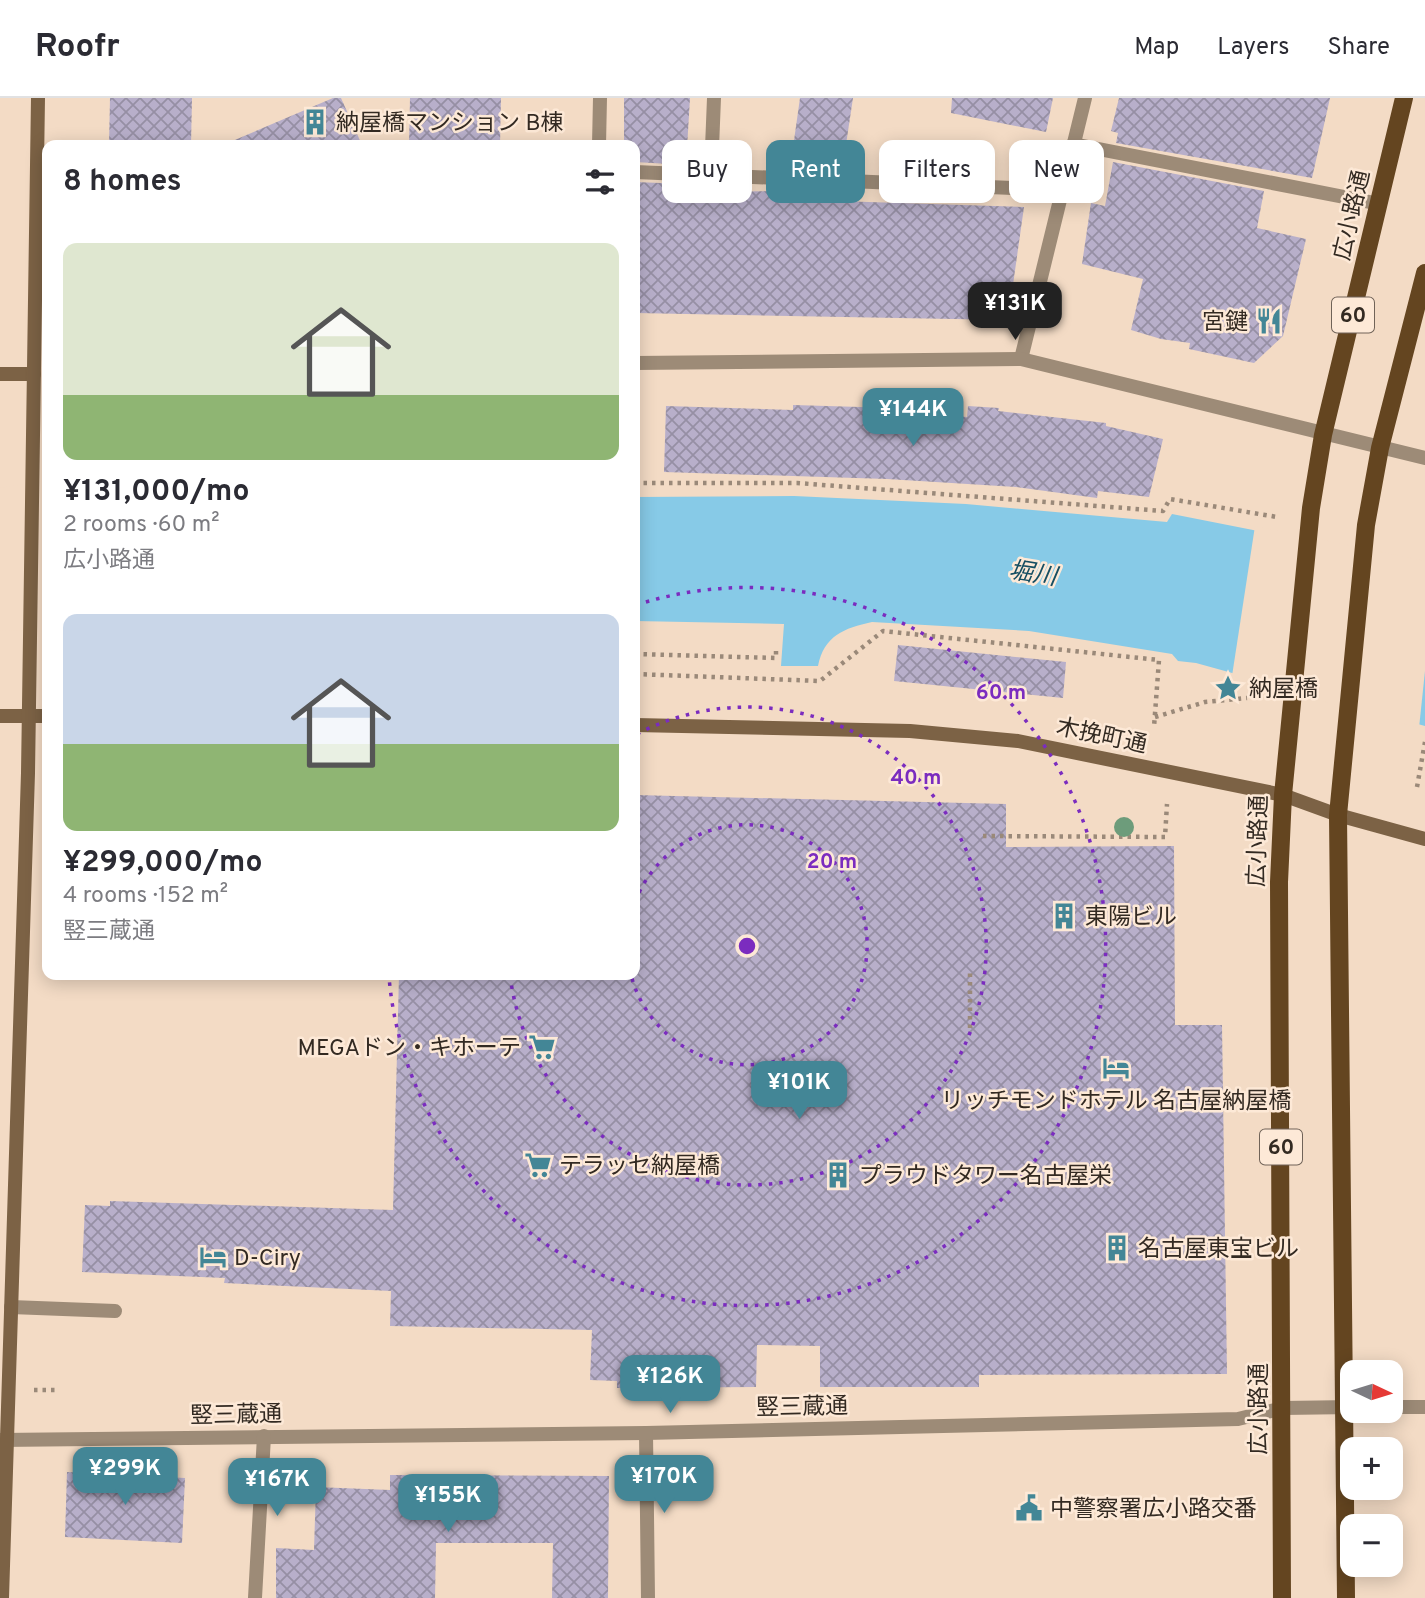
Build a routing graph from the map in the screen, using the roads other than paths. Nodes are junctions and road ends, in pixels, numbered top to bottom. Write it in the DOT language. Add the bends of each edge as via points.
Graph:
graph roads {
  1 [pos="38,98"];
  2 [pos="600,98"];
  3 [pos="714,98"];
  4 [pos="1085,98"];
  5 [pos="1404,98"];
  6 [pos="599,140"];
  7 [pos="712,140"];
  8 [pos="1074,140"];
  9 [pos="1104,150"];
  10 [pos="640,172"];
  11 [pos="662,172"];
  12 [pos="752,175"];
  13 [pos="1009,187"];
  14 [pos="1059,203"];
  15 [pos="1380,204"];
  16 [pos="1425,273"];
  17 [pos="1021,359"];
  18 [pos="640,363"];
  19 [pos="0,374"];
  20 [pos="41,374"];
  21 [pos="1323,435"];
  22 [pos="1380,448"];
  23 [pos="1425,458"];
  24 [pos="0,716"];
  25 [pos="27,716"];
  26 [pos="42,716"];
  27 [pos="640,725"];
  28 [pos="1283,795"];
  29 [pos="1338,816"];
  30 [pos="1425,839"];
  31 [pos="11,1307"];
  32 [pos="115,1311"];
  33 [pos="1348,1360"];
  34 [pos="1340,1406"];
  35 [pos="1404,1407"];
  36 [pos="1425,1407"];
  37 [pos="1283,1408"];
  38 [pos="1349,1423"];
  39 [pos="646,1433"];
  40 [pos="264,1436"];
  41 [pos="3,1439"];
  42 [pos="2,1598"];
  43 [pos="255,1598"];
  44 [pos="648,1598"];
  45 [pos="1282,1598"];
  46 [pos="1346,1598"];
  1 -- 20 [label="street"];
  2 -- 6 [label="street"];
  3 -- 7 [label="street"];
  4 -- 8 [label="street"];
  5 -- 15 [label="main road, 広小路通 / 60"];
  9 -- 15 [label="street"];
  10 -- 11 [label="street"];
  12 -- 13 [label="street"];
  14 -- 17 [label="street"];
  15 -- 21 [label="main road, 広小路通 / 60"];
  16 -- 22 [label="main road"];
  17 -- 18 [label="street"];
  17 -- 21 [label="street"];
  19 -- 20 [label="street"];
  20 -- 25 [label="street" via="32,470"];
  21 -- 22 [label="street"];
  21 -- 28 [label="main road, 広小路通 / 60" via="1308,533"];
  22 -- 23 [label="street"];
  22 -- 29 [label="main road" via="1364,543"];
  24 -- 25 [label="street"];
  25 -- 26 [label="street"];
  25 -- 31 [label="street" via="29,773"];
  27 -- 28 [label="street, 木挽町通" via="910,732 1018,741"];
  28 -- 29 [label="street, 木挽町通"];
  28 -- 37 [label="main road, 広小路通 / 60" via="1279,882"];
  29 -- 30 [label="street, 木挽町通"];
  29 -- 33 [label="main road"];
  31 -- 32 [label="street"];
  31 -- 41 [label="street"];
  34 -- 37 [label="street, 竪三蔵通"];
  35 -- 36 [label="street"];
  37 -- 39 [label="street, 竪三蔵通" via="1238,1419"];
  37 -- 45 [label="main road, 広小路通 / 60"];
  38 -- 46 [label="main road"];
  39 -- 40 [label="street, 竪三蔵通"];
  39 -- 44 [label="street"];
  40 -- 41 [label="street, 竪三蔵通"];
  40 -- 43 [label="street"];
  41 -- 42 [label="street"];
}
